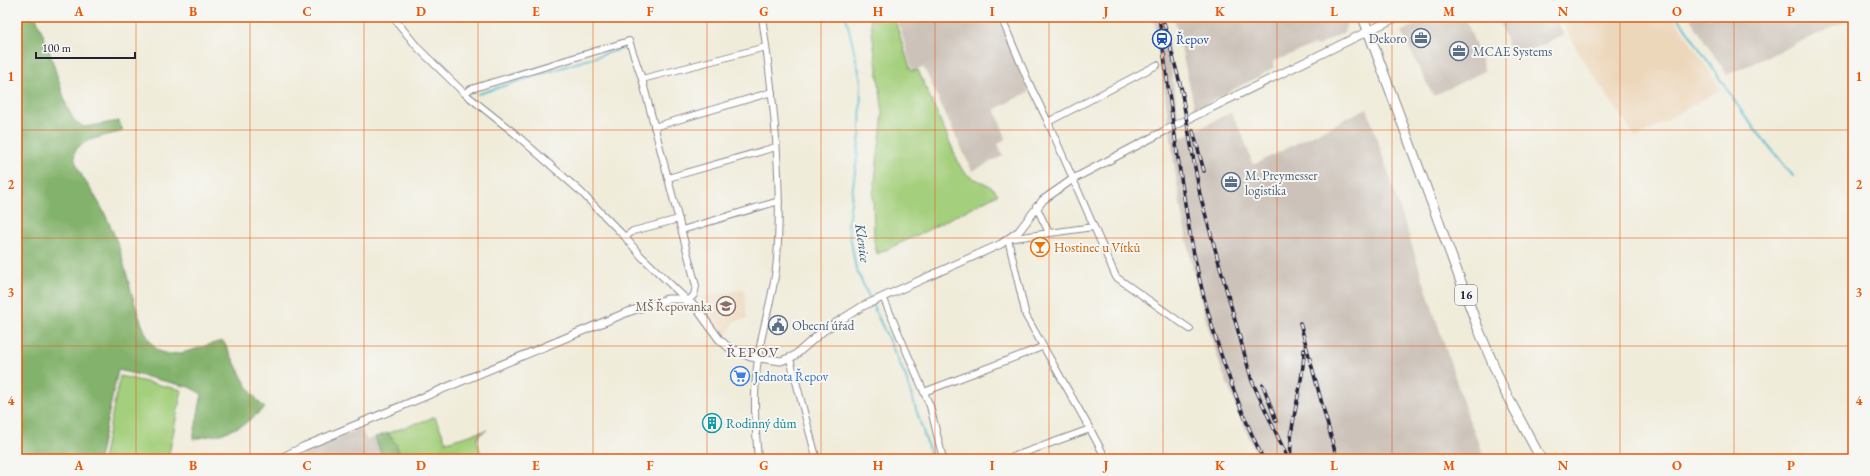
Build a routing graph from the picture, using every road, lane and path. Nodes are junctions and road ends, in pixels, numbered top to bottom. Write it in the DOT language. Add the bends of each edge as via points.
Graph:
graph roads {
  1 [pos="392,17"];
  2 [pos="762,17"];
  3 [pos="1001,17"];
  4 [pos="1363,17"];
  5 [pos="1397,17"];
  6 [pos="1368,31"];
  7 [pos="766,47"];
  8 [pos="1157,65"];
  9 [pos="642,80"];
  10 [pos="772,92"];
  11 [pos="464,94"];
  12 [pos="1048,122"];
  13 [pos="654,127"];
  14 [pos="776,147"];
  15 [pos="668,178"];
  16 [pos="1073,179"];
  17 [pos="779,201"];
  18 [pos="1036,206"];
  19 [pos="679,219"];
  20 [pos="1093,227"];
  21 [pos="682,230"];
  22 [pos="1049,233"];
  23 [pos="625,237"];
  24 [pos="1008,240"];
  25 [pos="881,298"];
  26 [pos="688,301"];
  27 [pos="1190,329"];
  28 [pos="1042,347"];
  29 [pos="790,358"];
  30 [pos="758,359"];
  31 [pos="924,392"];
  32 [pos="1090,428"];
  33 [pos="814,453"];
  34 [pos="279,459"];
  35 [pos="758,459"];
  36 [pos="943,459"];
  37 [pos="1007,459"];
  38 [pos="1106,459"];
  39 [pos="1541,459"];
  1 -- 11 [label="street" via="418,48"];
  2 -- 7 [label="street"];
  3 -- 12 [label="street" via="1028,83"];
  4 -- 6 [label="main road, 16"];
  5 -- 6 [label="street"];
  6 -- 16 [label="street" via="1168,129"];
  6 -- 39 [label="main road, 16" via="1478,328 1503,388"];
  7 -- 9 [label="street"];
  7 -- 10 [label="street"];
  8 -- 12 [label="street"];
  9 -- 11 [label="street" via="628,41"];
  9 -- 13 [label="street"];
  10 -- 13 [label="street"];
  10 -- 14 [label="street"];
  11 -- 23 [label="street" via="513,132 581,192"];
  12 -- 16 [label="street"];
  13 -- 15 [label="street"];
  14 -- 15 [label="street"];
  14 -- 17 [label="street"];
  15 -- 19 [label="street"];
  16 -- 18 [label="street"];
  16 -- 20 [label="street"];
  17 -- 21 [label="street"];
  17 -- 30 [label="street" via="774,291"];
  18 -- 22 [label="street"];
  18 -- 24 [label="street" via="1019,231"];
  19 -- 21 [label="street"];
  19 -- 23 [label="street" via="633,231"];
  20 -- 22 [label="street"];
  20 -- 27 [label="street" via="1116,277"];
  21 -- 26 [label="street" via="696,286 694,295"];
  22 -- 24 [label="street"];
  23 -- 26 [label="street"];
  24 -- 25 [label="street"];
  24 -- 28 [label="street" via="1026,316"];
  25 -- 29 [label="street" via="823,331"];
  25 -- 31 [label="street"];
  26 -- 30 [label="street" via="723,343"];
  26 -- 34 [label="street" via="679,298 667,299 640,308"];
  28 -- 31 [label="street"];
  28 -- 32 [label="street"];
  29 -- 30 [label="street" via="781,361"];
  29 -- 33 [label="street"];
  30 -- 35 [label="street" via="754,414"];
  31 -- 36 [label="street"];
  32 -- 37 [label="street"];
  32 -- 38 [label="street"];
}
